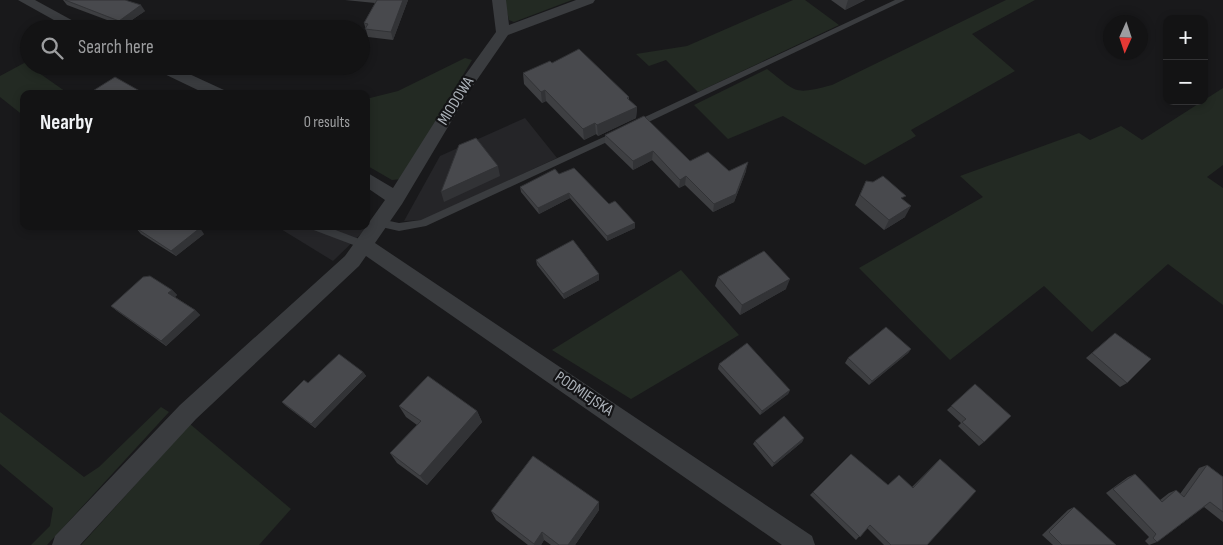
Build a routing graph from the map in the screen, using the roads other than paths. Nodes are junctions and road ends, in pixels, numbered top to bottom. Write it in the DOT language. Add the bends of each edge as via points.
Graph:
graph roads {
  1 [pos="25,0"];
  2 [pos="499,0"];
  3 [pos="588,0"];
  4 [pos="901,0"];
  5 [pos="64,20"];
  6 [pos="502,32"];
  7 [pos="178,75"];
  8 [pos="210,90"];
  9 [pos="370,181"];
  10 [pos="396,199"];
  11 [pos="380,223"];
  12 [pos="325,230"];
  13 [pos="364,245"];
  14 [pos="64,545"];
  15 [pos="803,545"];
  1 -- 5 [label="street"];
  2 -- 6 [label="street"];
  3 -- 6 [label="street"];
  4 -- 11 [label="lane" via="423,224 399,226"];
  6 -- 10 [label="street, MIODOWA"];
  7 -- 8 [label="street"];
  9 -- 10 [label="street"];
  10 -- 11 [label="street, MIODOWA"];
  11 -- 13 [label="street, MIODOWA"];
  12 -- 13 [label="lane"];
  13 -- 14 [label="street, MIODOWA" via="352,261 188,412"];
  13 -- 15 [label="street, PODMIEJSKA"];
}
